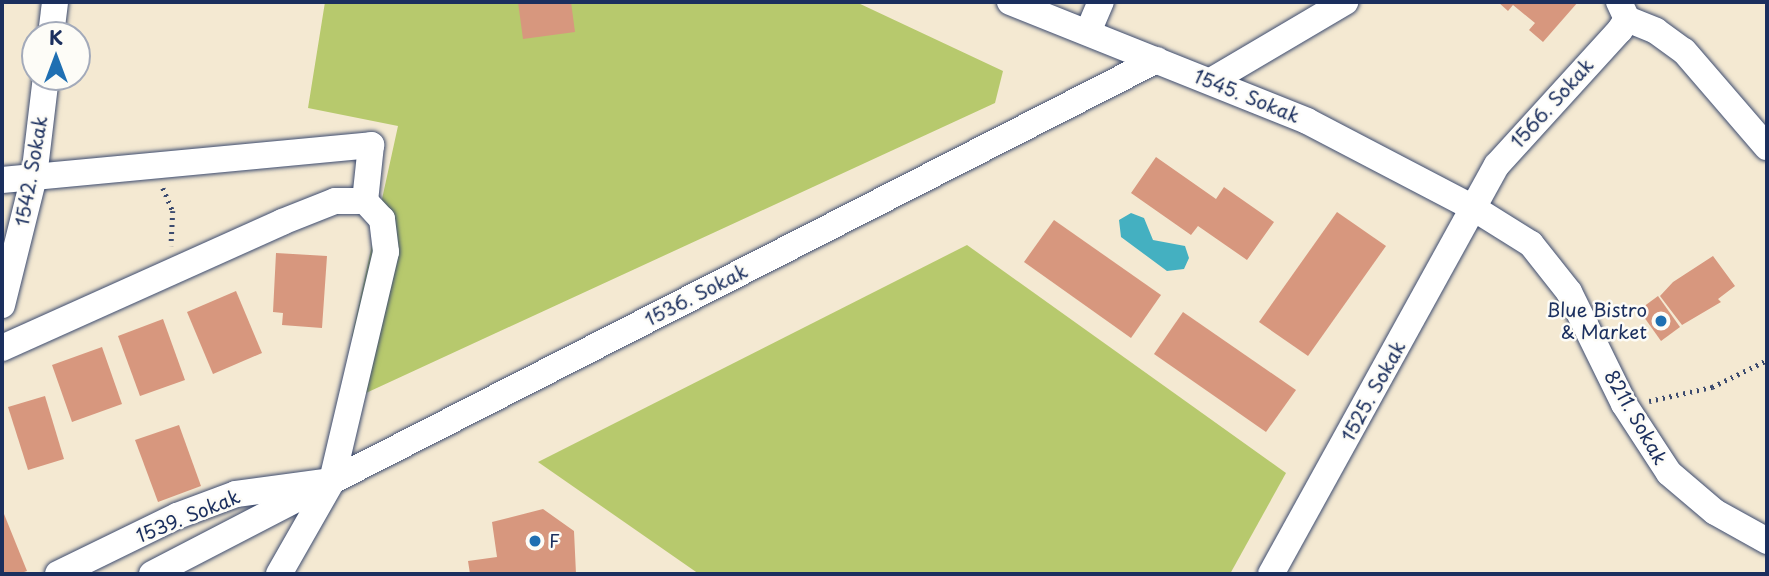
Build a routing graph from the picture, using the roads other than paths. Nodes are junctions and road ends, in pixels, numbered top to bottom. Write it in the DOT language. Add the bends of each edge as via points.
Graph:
graph roads {
  1 [pos="55,2"];
  2 [pos="1010,2"];
  3 [pos="1101,2"];
  4 [pos="1345,2"];
  5 [pos="1623,11"];
  6 [pos="53,21"];
  7 [pos="1088,32"];
  8 [pos="1157,60"];
  9 [pos="1211,81"];
  10 [pos="45,91"];
  11 [pos="1767,147"];
  12 [pos="34,177"];
  13 [pos="2,180"];
  14 [pos="365,201"];
  15 [pos="1475,209"];
  16 [pos="2,305"];
  17 [pos="2,348"];
  18 [pos="331,481"];
  19 [pos="1767,541"];
  20 [pos="58,574"];
  21 [pos="152,574"];
  22 [pos="279,574"];
  23 [pos="1271,574"];
  1 -- 6 [label="street"];
  2 -- 7 [label="street, 1545. Sokak"];
  3 -- 7 [label="street"];
  4 -- 9 [label="street"];
  5 -- 11 [label="street" via="1684,51"];
  5 -- 15 [label="street, 1566. Sokak" via="1497,165"];
  7 -- 8 [label="street, 1545. Sokak"];
  8 -- 9 [label="street, 1545. Sokak"];
  8 -- 18 [label="street, 1536. Sokak"];
  9 -- 15 [label="street, 1545. Sokak" via="1307,121"];
  10 -- 12 [label="street, 1542. Sokak"];
  12 -- 13 [label="street"];
  12 -- 14 [label="street" via="371,145"];
  12 -- 16 [label="street, 1542. Sokak"];
  14 -- 17 [label="street" via="335,201"];
  14 -- 18 [label="street" via="382,219 386,252"];
  15 -- 19 [label="street, 8211. Sokak" via="1531,244 1569,292 1624,404 1669,473 1715,512"];
  15 -- 23 [label="street, 1525. Sokak"];
  18 -- 20 [label="street, 1539. Sokak" via="236,494 177,516"];
  18 -- 21 [label="street, 1539. Sokak"];
  18 -- 22 [label="street"];
}
